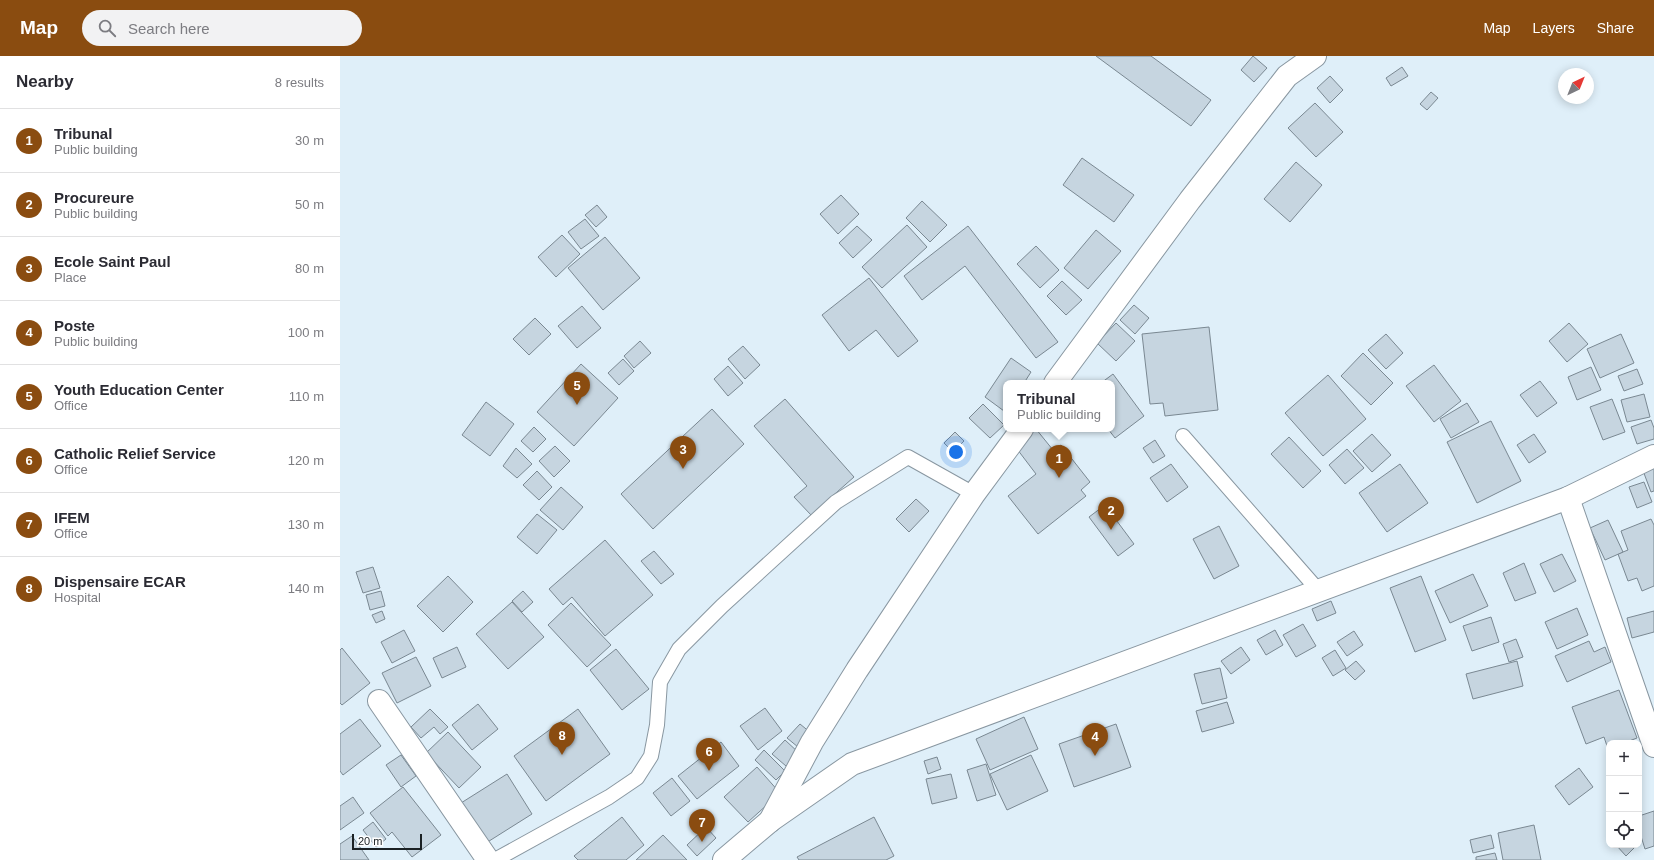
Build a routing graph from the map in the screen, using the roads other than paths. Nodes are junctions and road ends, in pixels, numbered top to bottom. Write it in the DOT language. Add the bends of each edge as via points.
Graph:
graph roads {
  1 [pos="1315,56"];
  2 [pos="1057,380"];
  3 [pos="1020,432"];
  4 [pos="1182,436"];
  5 [pos="1654,456"];
  6 [pos="974,494"];
  7 [pos="1568,498"];
  8 [pos="1318,590"];
  9 [pos="379,701"];
  10 [pos="1654,746"];
  11 [pos="770,821"];
  12 [pos="488,860"];
  13 [pos="495,860"];
  14 [pos="724,860"];
  1 -- 2 [label="street" via="1287,76 1190,200"];
  3 -- 6 [label="street"];
  4 -- 8 [label="lane"];
  5 -- 7 [label="street"];
  6 -- 11 [label="street" via="820,729"];
  6 -- 13 [label="lane" via="908,457 836,502 679,649 660,682 657,725 651,756 637,778 609,797"];
  7 -- 8 [label="street"];
  7 -- 10 [label="street"];
  8 -- 11 [label="street" via="852,764"];
  9 -- 12 [label="street"];
  11 -- 14 [label="street"];
}
